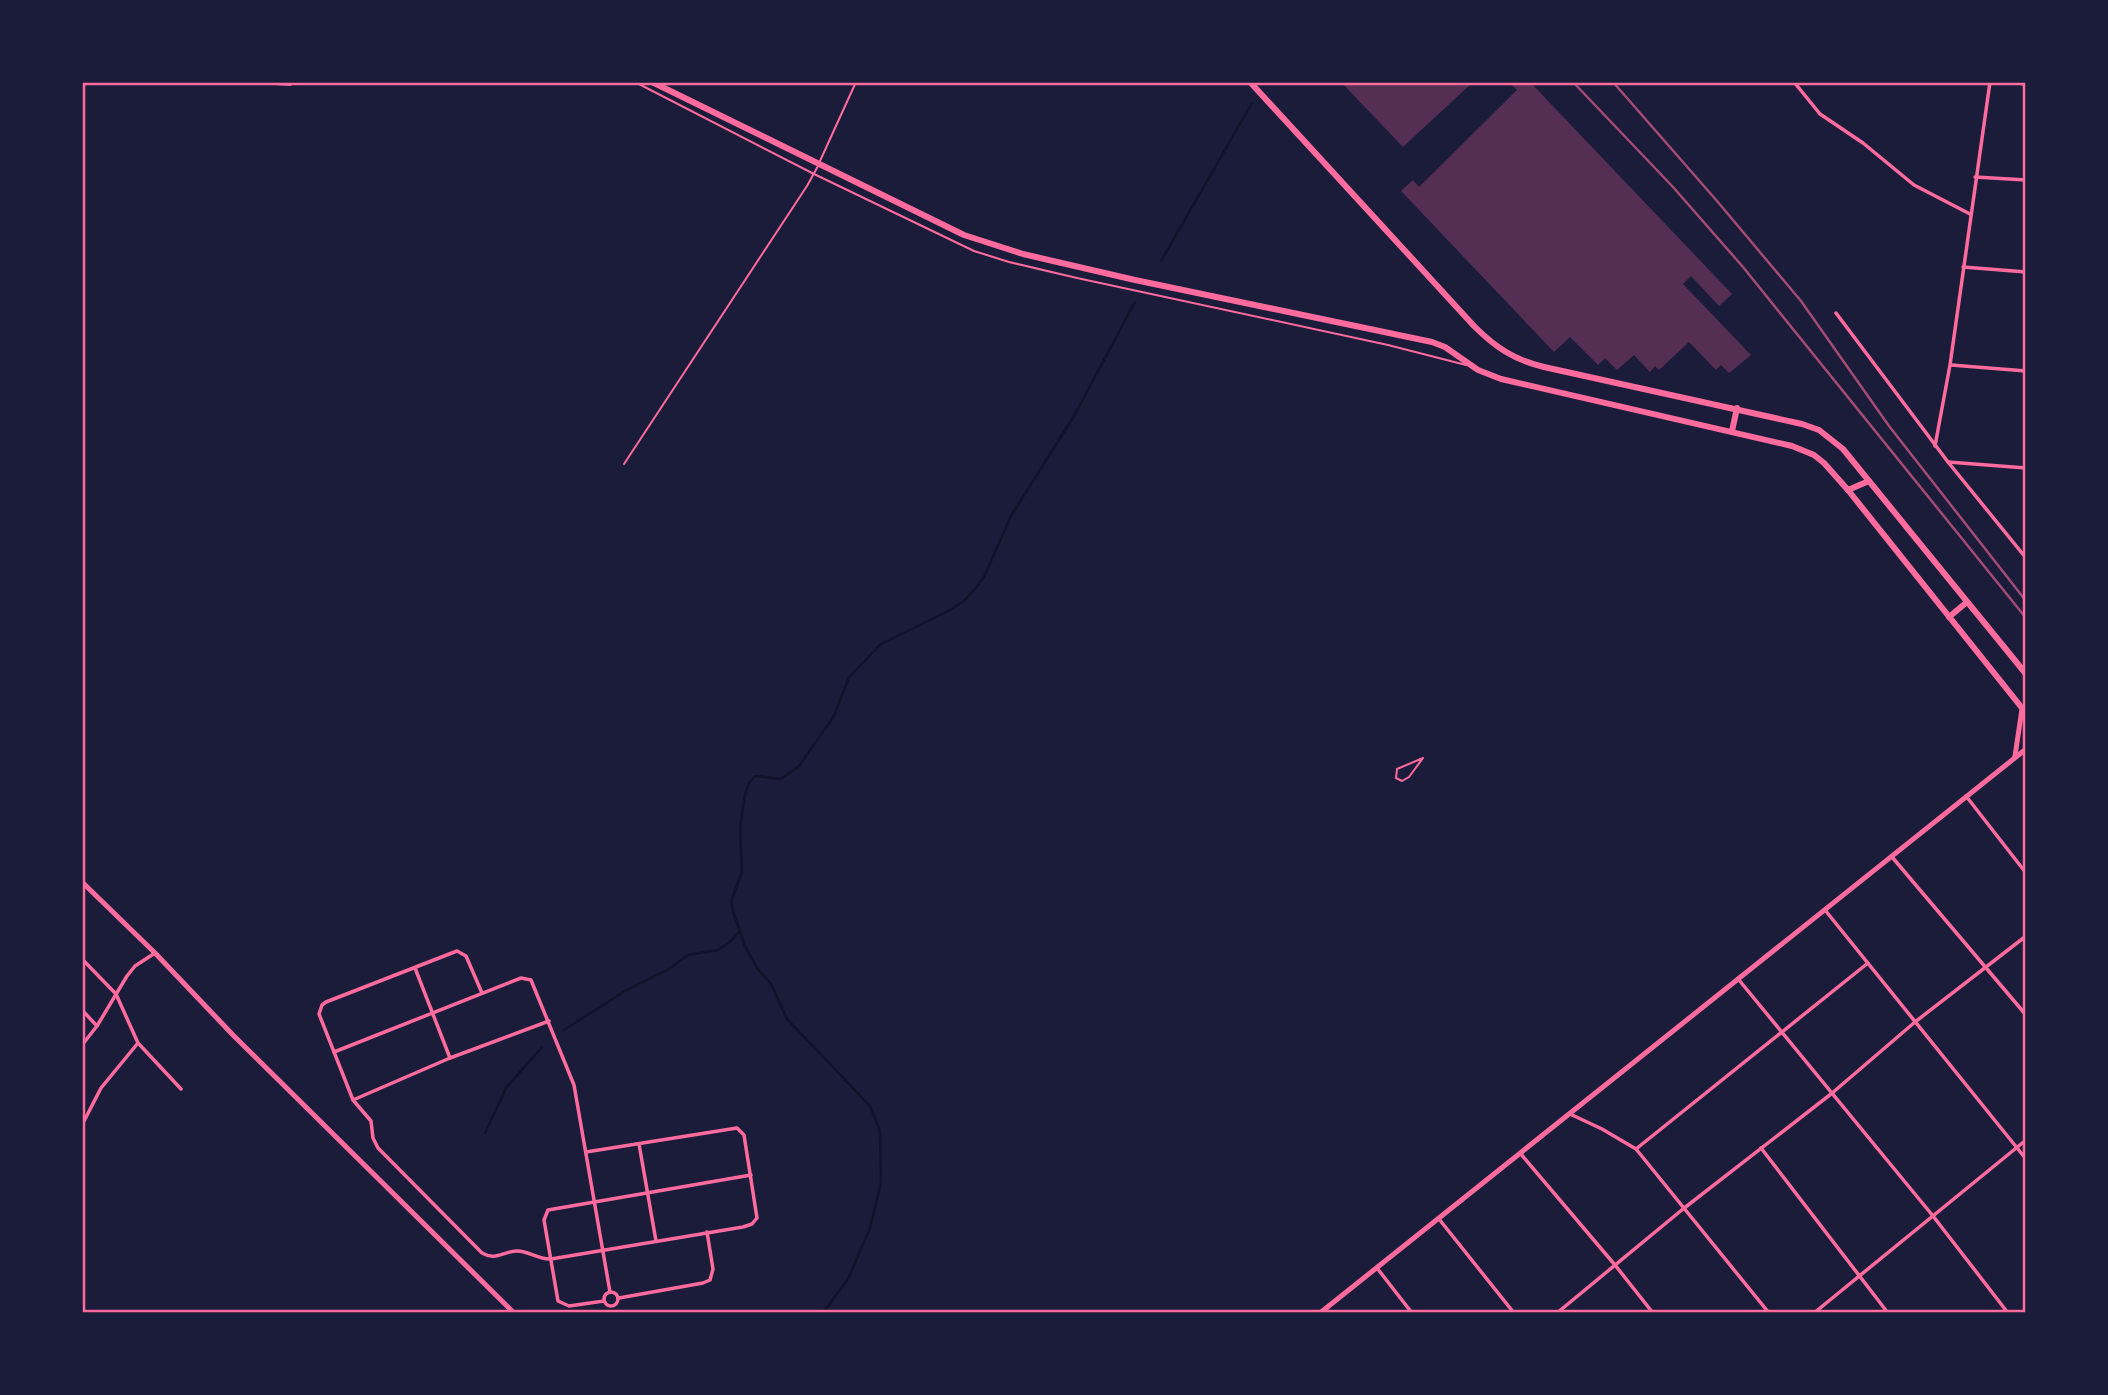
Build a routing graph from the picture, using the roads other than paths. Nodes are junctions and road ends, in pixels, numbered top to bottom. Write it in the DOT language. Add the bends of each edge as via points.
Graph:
graph roads {
  1 [pos="276,82"];
  2 [pos="296,82"];
  3 [pos="635,82"];
  4 [pos="652,82"];
  5 [pos="856,82"];
  6 [pos="1250,82"];
  7 [pos="1794,82"];
  8 [pos="1990,82"];
  9 [pos="2007,82"];
  10 [pos="2026,84"];
  11 [pos="818,165"];
  12 [pos="814,174"];
  13 [pos="1975,177"];
  14 [pos="2026,180"];
  15 [pos="1970,214"];
  16 [pos="1963,267"];
  17 [pos="2026,272"];
  18 [pos="1836,313"];
  19 [pos="1951,365"];
  20 [pos="1471,366"];
  21 [pos="2026,371"];
  22 [pos="1737,408"];
  23 [pos="1732,431"];
  24 [pos="1935,446"];
  25 [pos="1948,462"];
  26 [pos="624,464"];
  27 [pos="2026,468"];
  28 [pos="1869,481"];
  29 [pos="1848,490"];
  30 [pos="2026,558"];
  31 [pos="1968,602"];
  32 [pos="1949,617"];
  33 [pos="2026,674"];
  34 [pos="2024,711"];
  35 [pos="2026,749"];
  36 [pos="2015,757"];
  37 [pos="1423,758"];
  38 [pos="1966,796"];
  39 [pos="1892,857"];
  40 [pos="2026,873"];
  41 [pos="82,882"];
  42 [pos="1825,910"];
  43 [pos="2026,936"];
  44 [pos="155,953"];
  45 [pos="82,959"];
  46 [pos="1868,963"];
  47 [pos="415,968"];
  48 [pos="1986,968"];
  49 [pos="1739,980"];
  50 [pos="482,993"];
  51 [pos="116,994"];
  52 [pos="82,1010"];
  53 [pos="432,1013"];
  54 [pos="2026,1014"];
  55 [pos="549,1021"];
  56 [pos="1915,1021"];
  57 [pos="97,1026"];
  58 [pos="1781,1033"];
  59 [pos="138,1044"];
  60 [pos="82,1045"];
  61 [pos="334,1052"];
  62 [pos="450,1058"];
  63 [pos="181,1089"];
  64 [pos="1831,1094"];
  65 [pos="353,1100"];
  66 [pos="1570,1114"];
  67 [pos="82,1125"];
  68 [pos="2026,1140"];
  69 [pos="639,1144"];
  70 [pos="2016,1147"];
  71 [pos="1761,1148"];
  72 [pos="1636,1149"];
  73 [pos="586,1152"];
  74 [pos="1520,1153"];
  75 [pos="2026,1159"];
  76 [pos="751,1175"];
  77 [pos="647,1192"];
  78 [pos="595,1201"];
  79 [pos="1683,1209"];
  80 [pos="1933,1216"];
  81 [pos="1439,1218"];
  82 [pos="707,1232"];
  83 [pos="656,1241"];
  84 [pos="603,1250"];
  85 [pos="551,1259"];
  86 [pos="1615,1265"];
  87 [pos="1377,1268"];
  88 [pos="1860,1277"];
  89 [pos="610,1292"];
  90 [pos="619,1298"];
  91 [pos="604,1301"];
  92 [pos="616,1305"];
  93 [pos="609,1306"];
  94 [pos="620,1309"];
  95 [pos="514,1313"];
  96 [pos="609,1313"];
  97 [pos="1320,1313"];
  98 [pos="1412,1313"];
  99 [pos="1514,1313"];
  100 [pos="1557,1313"];
  101 [pos="1653,1313"];
  102 [pos="1769,1313"];
  103 [pos="1814,1313"];
  104 [pos="1888,1313"];
  105 [pos="2008,1313"];
  1 -- 2 [label="lane"];
  3 -- 12 [label="lane"];
  4 -- 11 [label="main road"];
  5 -- 11 [label="lane"];
  6 -- 22 [label="main road" via="1504,353 1544,367"];
  7 -- 15 [label="street" via="1820,114 1914,185"];
  8 -- 13 [label="street"];
  9 -- 10 [label="street"];
  11 -- 12 [label="lane"];
  11 -- 20 [label="main road" via="997,247 1432,342"];
  12 -- 20 [label="lane" via="960,245 1009,262"];
  12 -- 26 [label="lane"];
  13 -- 14 [label="street"];
  13 -- 15 [label="street"];
  15 -- 16 [label="street"];
  16 -- 17 [label="street"];
  16 -- 19 [label="street"];
  18 -- 24 [label="street"];
  19 -- 21 [label="street"];
  19 -- 24 [label="street"];
  20 -- 23 [label="main road" via="1539,389"];
  22 -- 23 [label="main road"];
  22 -- 28 [label="main road" via="1819,430 1843,449"];
  23 -- 29 [label="main road" via="1804,450 1824,463"];
  24 -- 25 [label="street"];
  25 -- 27 [label="street"];
  25 -- 30 [label="street"];
  28 -- 29 [label="main road"];
  28 -- 31 [label="main road"];
  29 -- 32 [label="main road"];
  31 -- 32 [label="main road"];
  31 -- 33 [label="main road"];
  32 -- 34 [label="main road"];
  34 -- 36 [label="main road"];
  35 -- 36 [label="main road"];
  36 -- 38 [label="main road"];
  37 -- 37 [label="lane" via="1396,769 1396,778 1407,779"];
  38 -- 39 [label="main road"];
  38 -- 40 [label="street"];
  39 -- 42 [label="main road"];
  39 -- 48 [label="street"];
  41 -- 44 [label="main road"];
  42 -- 46 [label="street"];
  42 -- 49 [label="main road"];
  43 -- 48 [label="street"];
  44 -- 51 [label="street" via="135,966"];
  44 -- 95 [label="main road"];
  45 -- 51 [label="street"];
  46 -- 56 [label="street"];
  46 -- 58 [label="street"];
  47 -- 50 [label="street" via="461,952"];
  47 -- 53 [label="street"];
  47 -- 61 [label="street" via="322,1005 319,1016"];
  48 -- 54 [label="street"];
  48 -- 56 [label="street"];
  49 -- 58 [label="street"];
  49 -- 66 [label="main road"];
  50 -- 53 [label="street"];
  50 -- 55 [label="street" via="529,979"];
  51 -- 57 [label="street"];
  51 -- 59 [label="street"];
  52 -- 57 [label="street"];
  53 -- 61 [label="street"];
  53 -- 62 [label="street"];
  55 -- 62 [label="street"];
  55 -- 73 [label="street" via="574,1086"];
  56 -- 64 [label="street"];
  56 -- 70 [label="street"];
  57 -- 60 [label="street"];
  58 -- 64 [label="street"];
  58 -- 72 [label="street"];
  59 -- 63 [label="street"];
  59 -- 67 [label="street" via="101,1088"];
  61 -- 65 [label="street"];
  62 -- 65 [label="street"];
  64 -- 71 [label="street"];
  64 -- 80 [label="street"];
  65 -- 85 [label="street" via="371,1121 374,1142 384,1156 482,1253 496,1257 517,1251"];
  66 -- 72 [label="street"];
  66 -- 74 [label="main road"];
  68 -- 70 [label="street"];
  69 -- 73 [label="street"];
  69 -- 76 [label="street" via="737,1128 744,1135"];
  69 -- 77 [label="street"];
  70 -- 75 [label="street"];
  70 -- 80 [label="street"];
  71 -- 79 [label="street"];
  71 -- 88 [label="street"];
  72 -- 79 [label="street"];
  73 -- 78 [label="street"];
  74 -- 81 [label="main road"];
  74 -- 86 [label="street"];
  76 -- 77 [label="street"];
  76 -- 82 [label="street" via="755,1221"];
  77 -- 78 [label="street"];
  77 -- 83 [label="street"];
  78 -- 84 [label="street"];
  78 -- 85 [label="street" via="548,1210 544,1220"];
  79 -- 86 [label="street"];
  79 -- 102 [label="street"];
  80 -- 88 [label="street"];
  80 -- 105 [label="street"];
  81 -- 87 [label="main road"];
  81 -- 99 [label="street"];
  82 -- 83 [label="street"];
  82 -- 90 [label="street" via="713,1269 710,1280"];
  83 -- 84 [label="street"];
  84 -- 85 [label="street"];
  84 -- 89 [label="street"];
  85 -- 91 [label="street" via="561,1304"];
  86 -- 100 [label="street"];
  86 -- 101 [label="street"];
  87 -- 97 [label="main road"];
  87 -- 98 [label="street"];
  88 -- 103 [label="street"];
  88 -- 104 [label="street"];
  89 -- 90 [label="street"];
  89 -- 91 [label="street"];
  90 -- 92 [label="street"];
  91 -- 93 [label="street"];
  92 -- 93 [label="street"];
  92 -- 94 [label="street"];
  93 -- 96 [label="street"];
}
